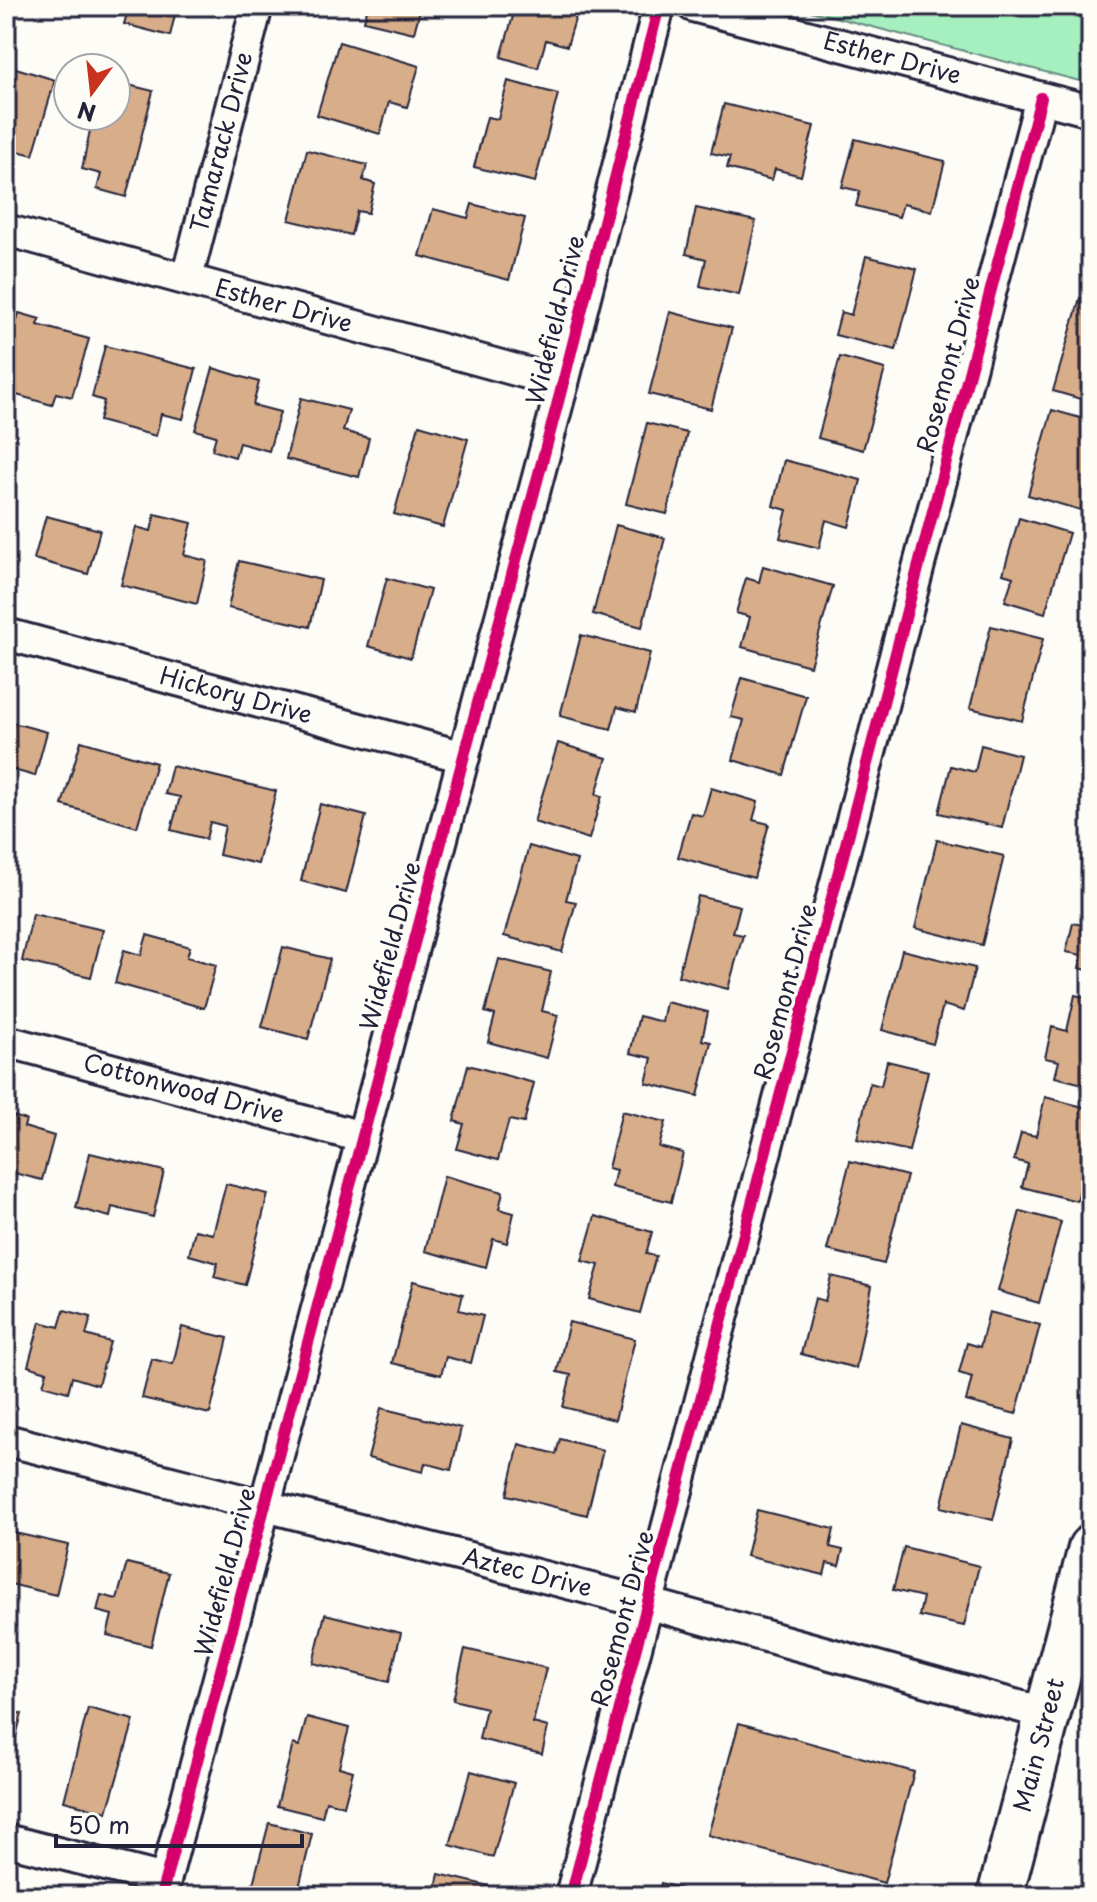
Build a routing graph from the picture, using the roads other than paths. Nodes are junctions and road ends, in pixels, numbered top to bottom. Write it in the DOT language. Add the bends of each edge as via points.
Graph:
graph roads {
  1 [pos="257,6"];
  2 [pos="659,6"];
  3 [pos="693,6"];
  4 [pos="1041,98"];
  5 [pos="1091,111"];
  6 [pos="6,230"];
  7 [pos="187,278"];
  8 [pos="563,383"];
  9 [pos="6,634"];
  10 [pos="464,757"];
  11 [pos="6,1041"];
  12 [pos="362,1137"];
  13 [pos="6,1440"];
  14 [pos="266,1509"];
  15 [pos="1091,1548"];
  16 [pos="650,1604"];
  17 [pos="1047,1714"];
  18 [pos="6,1840"];
  19 [pos="163,1888"];
  20 [pos="571,1896"];
  21 [pos="1000,1896"];
  1 -- 7 [label="street, Tamarack Drive"];
  2 -- 8 [label="street, Widefield Drive"];
  3 -- 4 [label="street, Esther Drive"];
  4 -- 5 [label="street, Esther Drive"];
  4 -- 16 [label="street, Rosemont Drive"];
  6 -- 7 [label="street, Esther Drive"];
  7 -- 8 [label="street, Esther Drive"];
  8 -- 10 [label="street, Widefield Drive"];
  9 -- 10 [label="street, Hickory Drive"];
  10 -- 12 [label="street, Widefield Drive"];
  11 -- 12 [label="street, Cottonwood Drive"];
  12 -- 14 [label="street, Widefield Drive"];
  13 -- 14 [label="street, Aztec Drive"];
  14 -- 16 [label="street, Aztec Drive"];
  14 -- 19 [label="street, Widefield Drive"];
  15 -- 17 [label="main road, Main Street"];
  16 -- 17 [label="street, Aztec Drive"];
  16 -- 20 [label="street, Rosemont Drive"];
  17 -- 21 [label="main road, Main Street"];
  18 -- 19 [label="street"];
}
